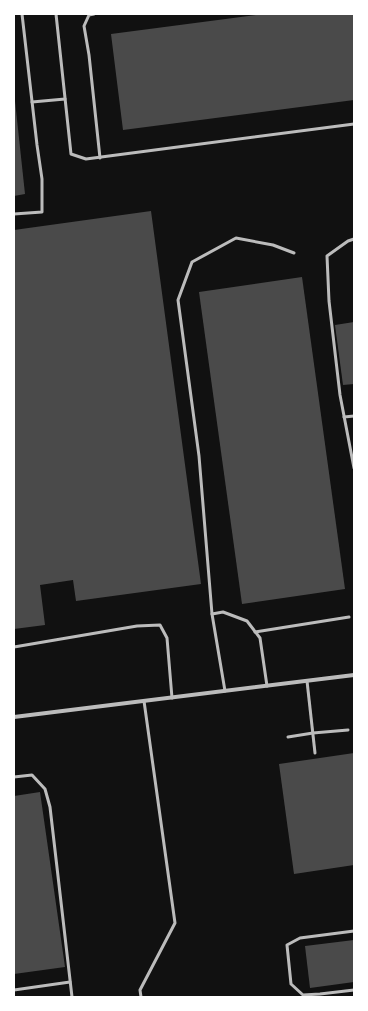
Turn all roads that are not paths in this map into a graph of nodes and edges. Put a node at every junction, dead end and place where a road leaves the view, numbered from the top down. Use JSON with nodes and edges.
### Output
{"nodes":[{"id":1,"x":22,"y":14,"type":"edge"},
{"id":2,"x":56,"y":14,"type":"edge"},
{"id":3,"x":94,"y":14,"type":"edge"},
{"id":4,"x":65,"y":99,"type":"junction"},
{"id":5,"x":32,"y":102,"type":"junction"},
{"id":6,"x":354,"y":124,"type":"edge"},
{"id":7,"x":100,"y":158,"type":"junction"},
{"id":8,"x":14,"y":214,"type":"edge"},
{"id":9,"x":354,"y":239,"type":"edge"},
{"id":10,"x":294,"y":253,"type":"dead end"},
{"id":11,"x":354,"y":416,"type":"edge"},
{"id":12,"x":344,"y":417,"type":"junction"},
{"id":13,"x":354,"y":468,"type":"edge"},
{"id":14,"x":212,"y":614,"type":"junction"},
{"id":15,"x":349,"y":617,"type":"dead end"},
{"id":16,"x":255,"y":632,"type":"junction"},
{"id":17,"x":14,"y":647,"type":"edge"},
{"id":18,"x":354,"y":675,"type":"edge"},
{"id":19,"x":307,"y":681,"type":"junction"},
{"id":20,"x":267,"y":686,"type":"junction"},
{"id":21,"x":225,"y":691,"type":"junction"},
{"id":22,"x":172,"y":698,"type":"junction"},
{"id":23,"x":144,"y":701,"type":"junction"},
{"id":24,"x":14,"y":717,"type":"edge"},
{"id":25,"x":348,"y":730,"type":"dead end"},
{"id":26,"x":313,"y":733,"type":"junction"},
{"id":27,"x":288,"y":737,"type":"dead end"},
{"id":28,"x":315,"y":753,"type":"dead end"},
{"id":29,"x":14,"y":777,"type":"edge"},
{"id":30,"x":354,"y":931,"type":"edge"},
{"id":31,"x":70,"y":982,"type":"junction"},
{"id":32,"x":14,"y":990,"type":"edge"},
{"id":33,"x":354,"y":990,"type":"edge"},
{"id":34,"x":72,"y":997,"type":"edge"},
{"id":35,"x":141,"y":997,"type":"edge"}],
"edges":[{"from":1,"to":5,"type":"lane"},
{"from":2,"to":4,"type":"lane"},
{"from":3,"to":7,"type":"lane"},
{"from":4,"to":5,"type":"lane"},
{"from":4,"to":7,"type":"lane"},
{"from":5,"to":8,"type":"lane"},
{"from":6,"to":7,"type":"lane"},
{"from":9,"to":12,"type":"lane"},
{"from":10,"to":14,"type":"lane"},
{"from":11,"to":12,"type":"lane"},
{"from":12,"to":13,"type":"lane"},
{"from":14,"to":16,"type":"lane"},
{"from":14,"to":21,"type":"lane"},
{"from":15,"to":16,"type":"lane"},
{"from":16,"to":20,"type":"lane"},
{"from":17,"to":22,"type":"lane"},
{"from":18,"to":19,"type":"street"},
{"from":19,"to":20,"type":"street"},
{"from":19,"to":26,"type":"lane"},
{"from":20,"to":21,"type":"street"},
{"from":21,"to":22,"type":"street"},
{"from":22,"to":23,"type":"street"},
{"from":23,"to":24,"type":"street"},
{"from":23,"to":35,"type":"lane"},
{"from":25,"to":26,"type":"lane"},
{"from":26,"to":27,"type":"lane"},
{"from":26,"to":28,"type":"lane"},
{"from":29,"to":31,"type":"lane"},
{"from":30,"to":33,"type":"lane"},
{"from":31,"to":32,"type":"lane"},
{"from":31,"to":34,"type":"lane"}]}
